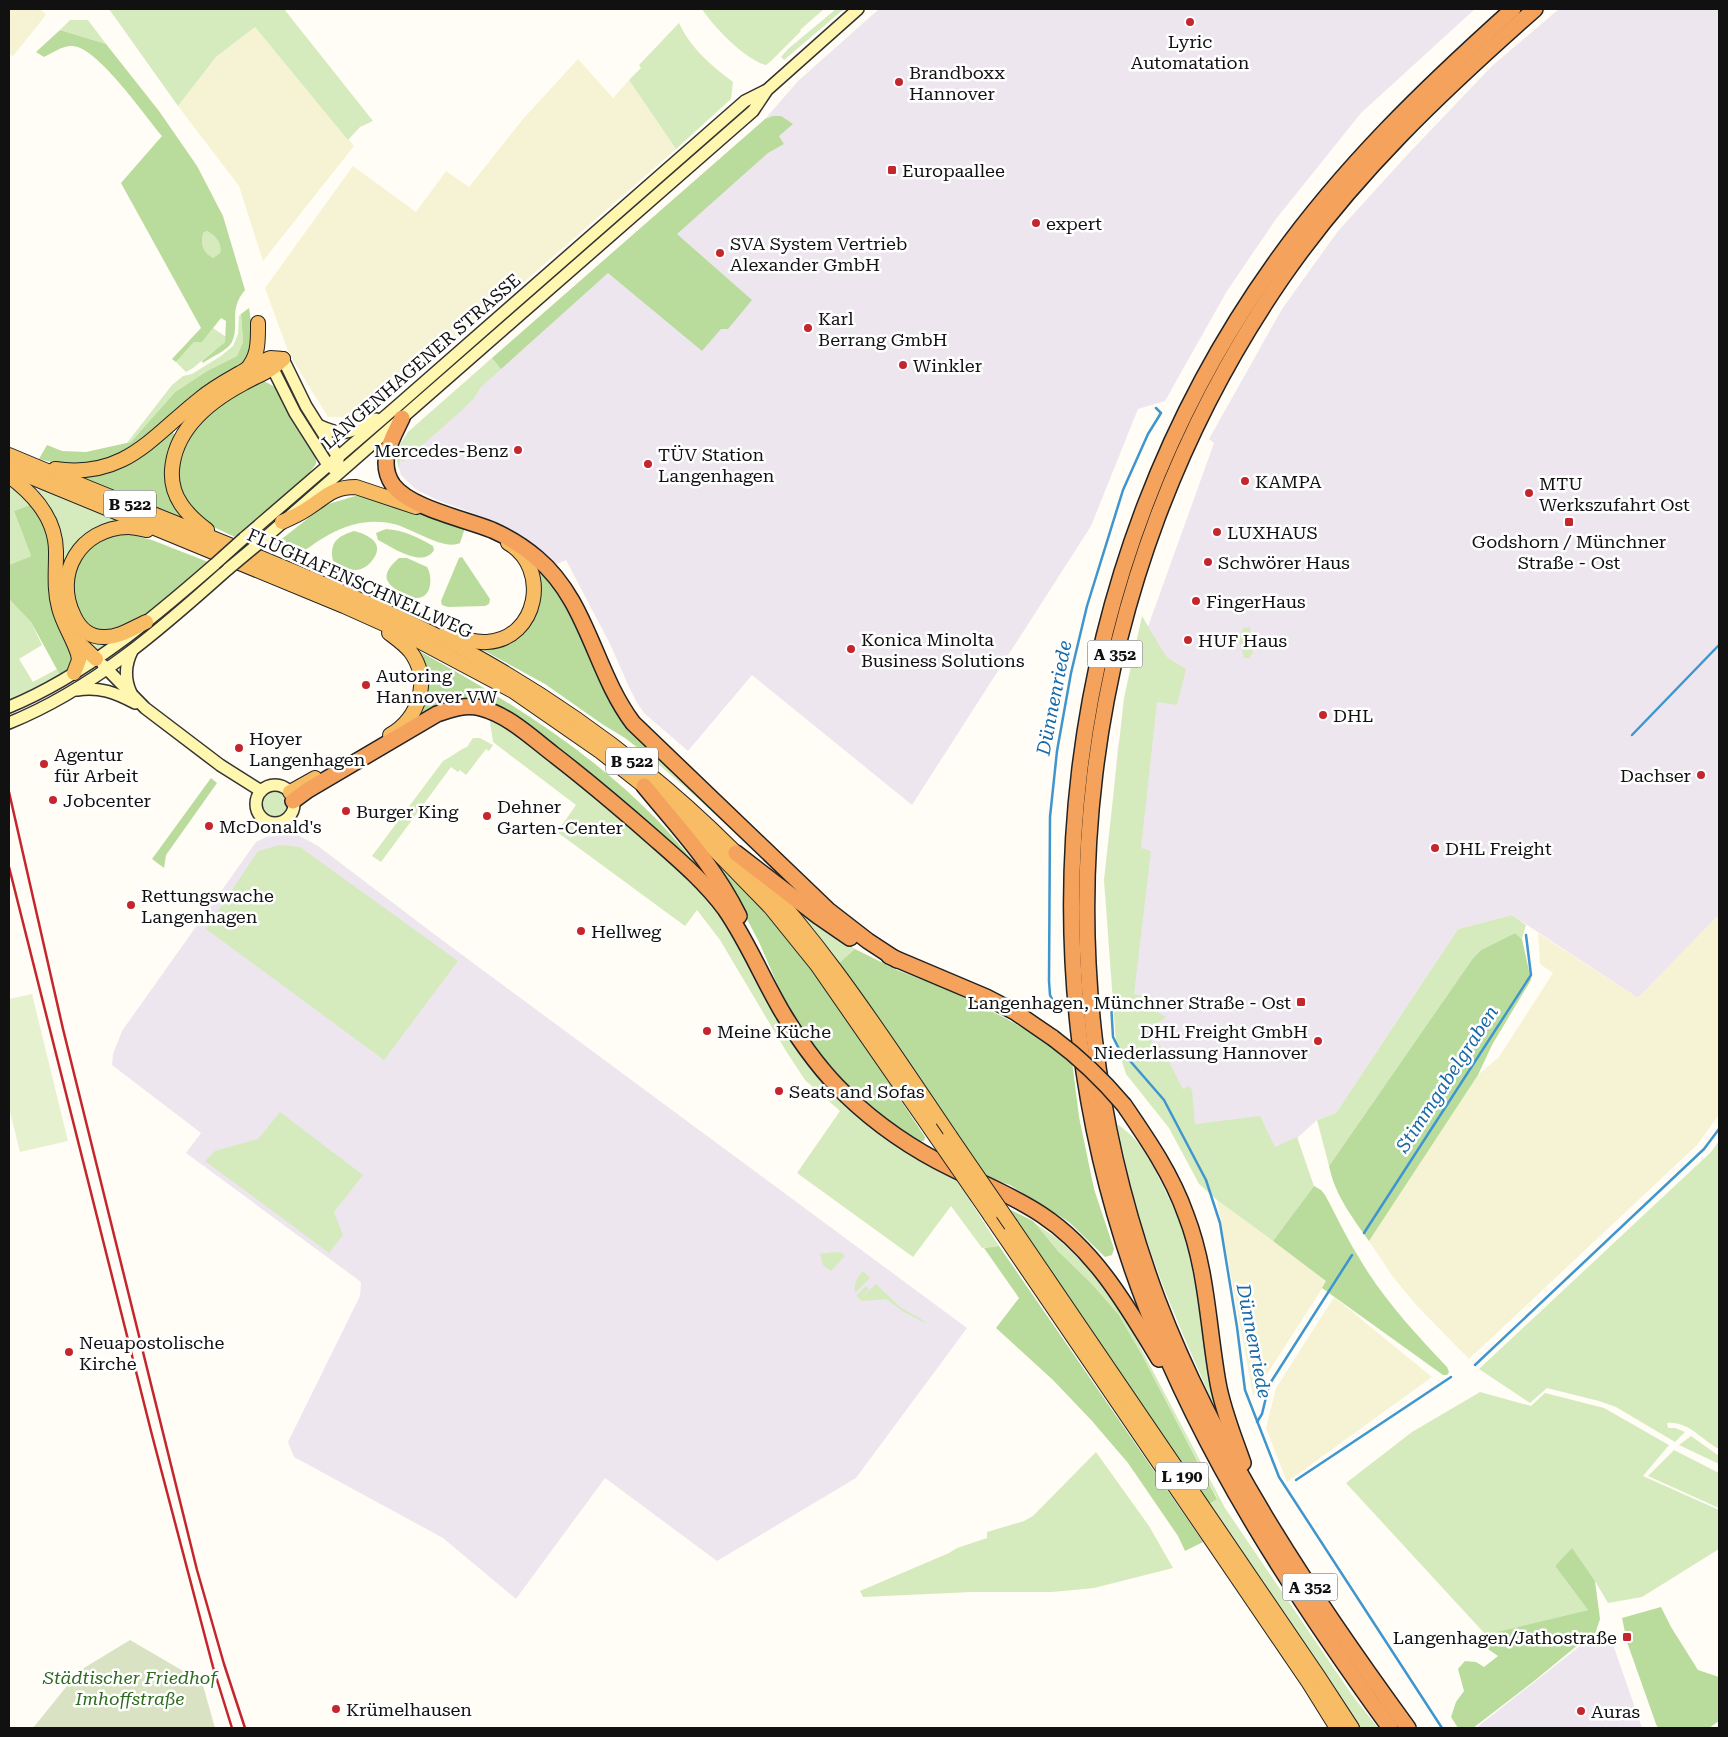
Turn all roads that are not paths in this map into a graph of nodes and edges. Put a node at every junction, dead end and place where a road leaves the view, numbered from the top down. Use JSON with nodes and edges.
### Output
{"nodes":[{"id":1,"x":858,"y":9,"type":"edge"},
{"id":2,"x":1514,"y":9,"type":"edge"},
{"id":3,"x":1535,"y":9,"type":"edge"},
{"id":4,"x":258,"y":322,"type":"dead end"},
{"id":5,"x":278,"y":364,"type":"junction"},
{"id":6,"x":246,"y":370,"type":"junction"},
{"id":7,"x":399,"y":412,"type":"junction"},
{"id":8,"x":318,"y":425,"type":"junction"},
{"id":9,"x":9,"y":455,"type":"edge"},
{"id":10,"x":338,"y":457,"type":"junction"},
{"id":11,"x":328,"y":465,"type":"junction"},
{"id":12,"x":36,"y":466,"type":"junction"},
{"id":13,"x":9,"y":468,"type":"edge"},
{"id":14,"x":340,"y":472,"type":"junction"},
{"id":15,"x":9,"y":476,"type":"edge"},
{"id":16,"x":282,"y":522,"type":"junction"},
{"id":17,"x":171,"y":534,"type":"junction"},
{"id":18,"x":224,"y":542,"type":"junction"},
{"id":19,"x":344,"y":606,"type":"junction"},
{"id":20,"x":407,"y":621,"type":"junction"},
{"id":21,"x":146,"y":622,"type":"junction"},
{"id":22,"x":71,"y":634,"type":"junction"},
{"id":23,"x":132,"y":651,"type":"junction"},
{"id":24,"x":96,"y":659,"type":"junction"},
{"id":25,"x":104,"y":671,"type":"junction"},
{"id":26,"x":74,"y":673,"type":"junction"},
{"id":27,"x":72,"y":691,"type":"junction"},
{"id":28,"x":126,"y":695,"type":"junction"},
{"id":29,"x":9,"y":707,"type":"edge"},
{"id":30,"x":9,"y":723,"type":"edge"},
{"id":31,"x":644,"y":786,"type":"junction"},
{"id":32,"x":259,"y":794,"type":"junction"},
{"id":33,"x":292,"y":797,"type":"junction"},
{"id":34,"x":736,"y":853,"type":"junction"},
{"id":35,"x":898,"y":960,"type":"junction"},
{"id":36,"x":768,"y":984,"type":"junction"},
{"id":37,"x":851,"y":1002,"type":"junction"},
{"id":38,"x":1198,"y":1424,"type":"junction"},
{"id":39,"x":1256,"y":1500,"type":"junction"},
{"id":40,"x":1337,"y":1728,"type":"edge"},
{"id":41,"x":1352,"y":1728,"type":"edge"},
{"id":42,"x":1390,"y":1728,"type":"edge"},
{"id":43,"x":1408,"y":1728,"type":"edge"}],
"edges":[{"from":1,"to":7,"type":"main road","name":"LANGENHAGENER STRASSE"},
{"from":2,"to":38,"type":"highway","number":"A 352"},
{"from":3,"to":39,"type":"highway","number":"A 352"},
{"from":4,"to":6,"type":"highway"},
{"from":5,"to":6,"type":"highway"},
{"from":5,"to":8,"type":"main road"},
{"from":5,"to":11,"type":"main road"},
{"from":5,"to":18,"type":"highway"},
{"from":6,"to":12,"type":"highway"},
{"from":7,"to":8,"type":"main road"},
{"from":7,"to":10,"type":"main road","name":"LANGENHAGENER STRASSE"},
{"from":7,"to":14,"type":"main road","name":"LANGENHAGENER STRASSE"},
{"from":7,"to":35,"type":"highway"},
{"from":8,"to":10,"type":"main road"},
{"from":9,"to":12,"type":"highway","name":"FLUGHAFENSCHNELLWEG","number":"B 522"},
{"from":10,"to":11,"type":"main road","name":"LANGENHAGENER STRASSE"},
{"from":10,"to":14,"type":"main road"},
{"from":11,"to":14,"type":"main road"},
{"from":11,"to":21,"type":"main road","name":"LANGENHAGENER STRASSE","bridge":true},
{"from":12,"to":18,"type":"highway","name":"FLUGHAFENSCHNELLWEG","number":"B 522"},
{"from":13,"to":17,"type":"highway","name":"FLUGHAFENSCHNELLWEG","number":"B 522"},
{"from":14,"to":16,"type":"main road","name":"LANGENHAGENER STRASSE"},
{"from":15,"to":22,"type":"highway"},
{"from":16,"to":20,"type":"highway"},
{"from":16,"to":23,"type":"main road","name":"LANGENHAGENER STRASSE","bridge":true},
{"from":17,"to":19,"type":"highway","name":"FLUGHAFENSCHNELLWEG","number":"B 522"},
{"from":17,"to":21,"type":"highway"},
{"from":18,"to":20,"type":"highway","name":"FLUGHAFENSCHNELLWEG","number":"B 522"},
{"from":19,"to":31,"type":"highway","name":"FLUGHAFENSCHNELLWEG","number":"B 522"},
{"from":19,"to":33,"type":"highway"},
{"from":20,"to":34,"type":"highway","name":"FLUGHAFENSCHNELLWEG","number":"B 522"},
{"from":21,"to":24,"type":"main road","name":"LANGENHAGENER STRASSE"},
{"from":22,"to":24,"type":"highway"},
{"from":22,"to":26,"type":"highway"},
{"from":23,"to":25,"type":"main road","name":"LANGENHAGENER STRASSE"},
{"from":23,"to":28,"type":"main road"},
{"from":24,"to":25,"type":"main road"},
{"from":24,"to":26,"type":"main road","name":"LANGENHAGENER STRASSE"},
{"from":25,"to":27,"type":"main road","name":"LANGENHAGENER STRASSE"},
{"from":25,"to":28,"type":"main road"},
{"from":26,"to":29,"type":"main road","name":"LANGENHAGENER STRASSE"},
{"from":27,"to":28,"type":"main road"},
{"from":27,"to":30,"type":"main road","name":"LANGENHAGENER STRASSE"},
{"from":28,"to":32,"type":"main road"},
{"from":31,"to":36,"type":"highway"},
{"from":31,"to":37,"type":"highway","number":"B 522"},
{"from":32,"to":33,"type":"main road"},
{"from":32,"to":33,"type":"main road"},
{"from":33,"to":36,"type":"highway"},
{"from":34,"to":35,"type":"highway"},
{"from":34,"to":37,"type":"highway","number":"B 522"},
{"from":35,"to":39,"type":"highway","bridge":true},
{"from":36,"to":38,"type":"highway"},
{"from":37,"to":40,"type":"highway","number":"L 190","bridge":true},
{"from":37,"to":41,"type":"highway","number":"L 190","bridge":true},
{"from":38,"to":42,"type":"highway","number":"A 352"},
{"from":39,"to":43,"type":"highway","number":"A 352"}]}
